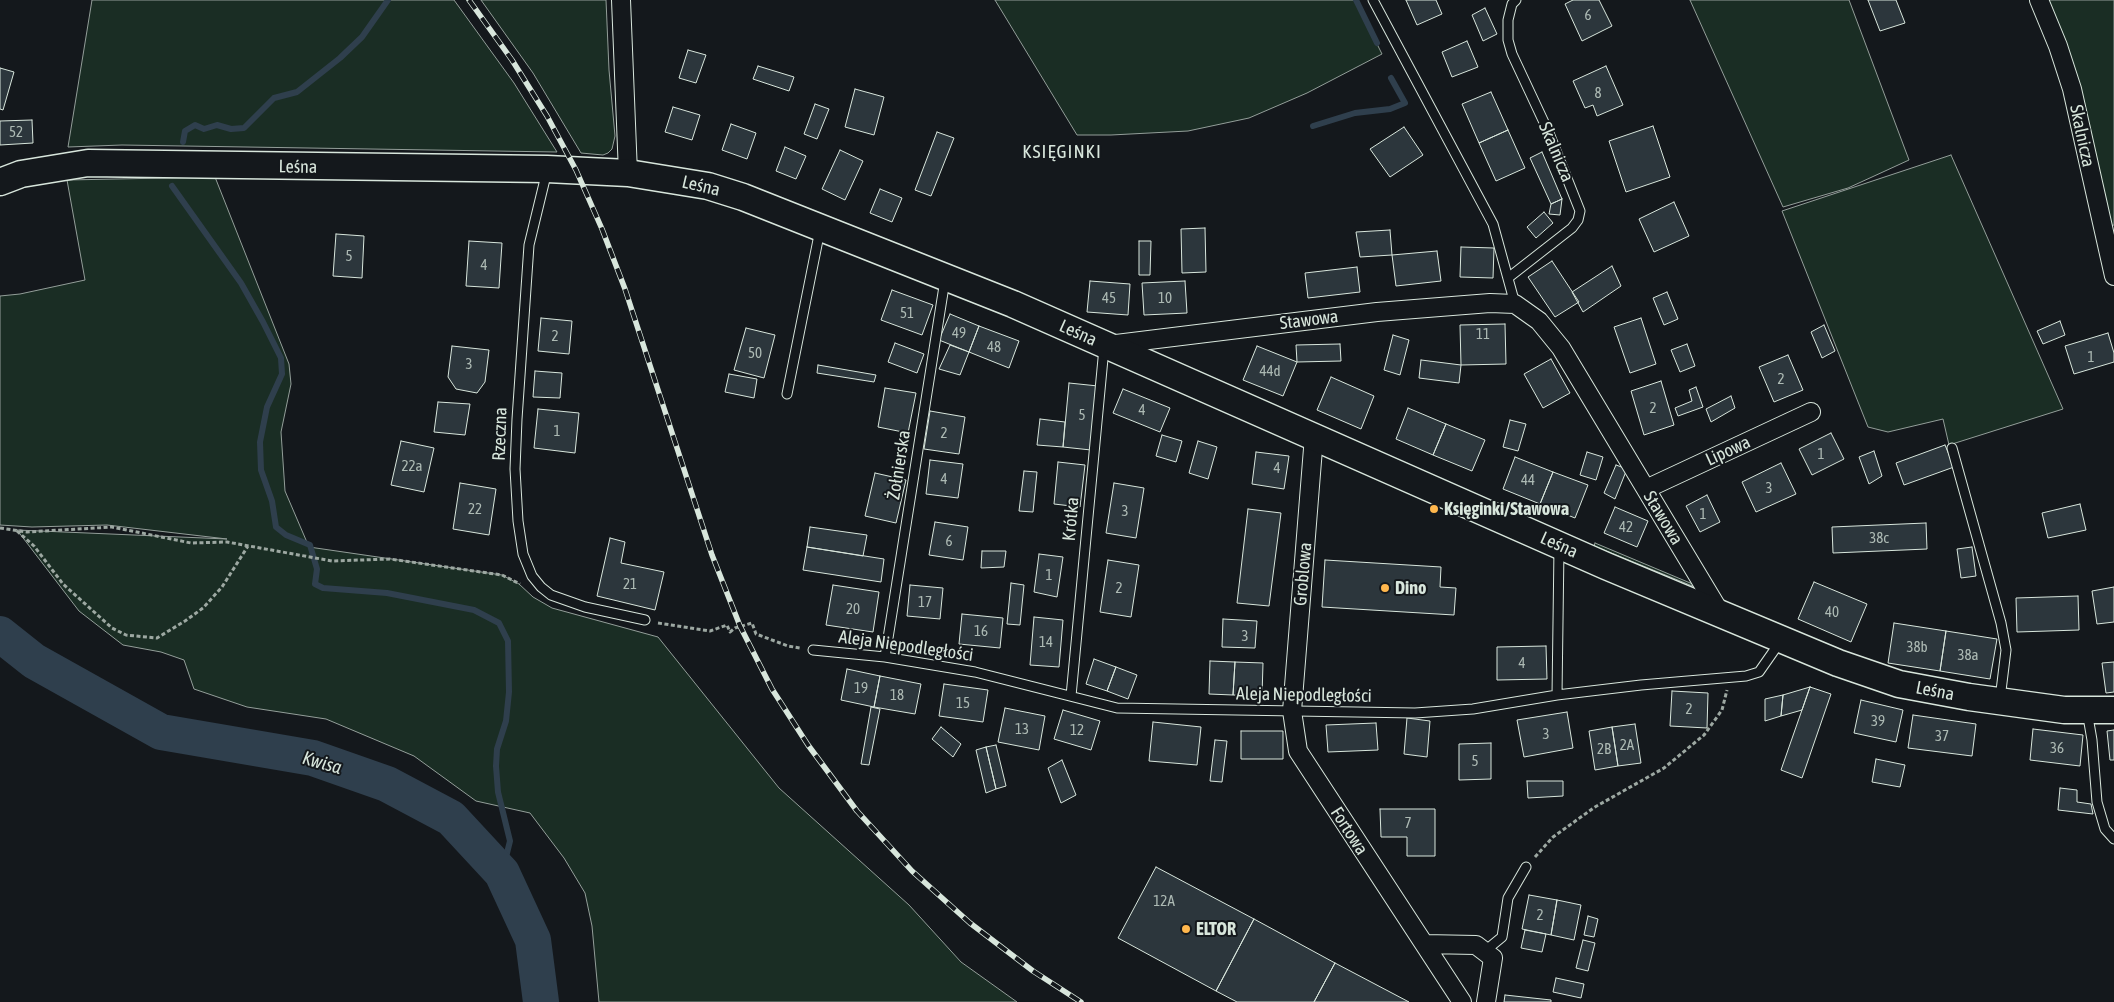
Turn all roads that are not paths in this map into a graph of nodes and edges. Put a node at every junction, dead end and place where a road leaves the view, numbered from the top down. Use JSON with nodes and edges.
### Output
{"nodes":[{"id":1,"x":621,"y":0,"type":"edge"},
{"id":2,"x":1373,"y":0,"type":"edge"},
{"id":3,"x":1516,"y":0,"type":"edge"},
{"id":4,"x":2039,"y":0,"type":"edge"},
{"id":5,"x":547,"y":169,"type":"junction"},
{"id":6,"x":628,"y":173,"type":"junction"},
{"id":7,"x":0,"y":182,"type":"edge"},
{"id":8,"x":820,"y":228,"type":"junction"},
{"id":9,"x":2114,"y":276,"type":"edge"},
{"id":10,"x":946,"y":278,"type":"junction"},
{"id":11,"x":1508,"y":278,"type":"junction"},
{"id":12,"x":1514,"y":304,"type":"junction"},
{"id":13,"x":1104,"y":345,"type":"junction"},
{"id":14,"x":787,"y":394,"type":"dead end"},
{"id":15,"x":1811,"y":412,"type":"dead end"},
{"id":16,"x":1314,"y":436,"type":"junction"},
{"id":17,"x":1952,"y":448,"type":"dead end"},
{"id":18,"x":1646,"y":489,"type":"junction"},
{"id":19,"x":1559,"y":545,"type":"junction"},
{"id":20,"x":1721,"y":614,"type":"junction"},
{"id":21,"x":645,"y":620,"type":"road end"},
{"id":22,"x":1782,"y":640,"type":"junction"},
{"id":23,"x":813,"y":650,"type":"road end"},
{"id":24,"x":885,"y":657,"type":"junction"},
{"id":25,"x":1557,"y":695,"type":"junction"},
{"id":26,"x":1071,"y":696,"type":"junction"},
{"id":27,"x":2000,"y":702,"type":"junction"},
{"id":28,"x":2114,"y":710,"type":"edge"},
{"id":29,"x":1292,"y":711,"type":"junction"},
{"id":30,"x":2087,"y":711,"type":"junction"},
{"id":31,"x":2114,"y":839,"type":"edge"},
{"id":32,"x":1526,"y":867,"type":"road end"},
{"id":33,"x":1424,"y":944,"type":"junction"},
{"id":34,"x":1485,"y":951,"type":"junction"},
{"id":35,"x":1462,"y":1002,"type":"edge"},
{"id":36,"x":1486,"y":1002,"type":"edge"}],
"edges":[{"from":1,"to":6,"type":"street"},
{"from":2,"to":11,"type":"lane"},
{"from":3,"to":11,"type":"lane","name":"Skalnicza"},
{"from":4,"to":9,"type":"street","name":"Skalnicza"},
{"from":5,"to":6,"type":"main road","name":"Leśna"},
{"from":5,"to":7,"type":"main road","name":"Leśna"},
{"from":5,"to":21,"type":"lane","name":"Rzeczna"},
{"from":6,"to":8,"type":"main road","name":"Leśna"},
{"from":8,"to":10,"type":"main road","name":"Leśna"},
{"from":8,"to":14,"type":"lane"},
{"from":10,"to":13,"type":"main road","name":"Leśna"},
{"from":10,"to":24,"type":"lane","name":"Żołnierska"},
{"from":11,"to":12,"type":"lane"},
{"from":12,"to":13,"type":"street","name":"Stawowa"},
{"from":12,"to":18,"type":"street","name":"Stawowa"},
{"from":13,"to":16,"type":"main road","name":"Leśna"},
{"from":13,"to":26,"type":"lane","name":"Krótka"},
{"from":15,"to":18,"type":"street","name":"Lipowa"},
{"from":16,"to":19,"type":"main road","name":"Leśna"},
{"from":16,"to":29,"type":"street","name":"Groblowa"},
{"from":17,"to":27,"type":"lane"},
{"from":18,"to":20,"type":"street","name":"Stawowa"},
{"from":19,"to":20,"type":"main road","name":"Leśna"},
{"from":19,"to":25,"type":"lane"},
{"from":20,"to":22,"type":"main road","name":"Leśna"},
{"from":22,"to":25,"type":"lane","name":"Aleja Niepodległości"},
{"from":22,"to":27,"type":"main road","name":"Leśna"},
{"from":23,"to":24,"type":"lane","name":"Aleja Niepodległości"},
{"from":24,"to":26,"type":"lane","name":"Aleja Niepodległości"},
{"from":25,"to":29,"type":"lane","name":"Aleja Niepodległości"},
{"from":26,"to":29,"type":"lane","name":"Aleja Niepodległości"},
{"from":27,"to":30,"type":"main road","name":"Leśna"},
{"from":28,"to":30,"type":"main road","name":"Leśna"},
{"from":29,"to":33,"type":"street","name":"Fortowa"},
{"from":30,"to":31,"type":"lane"},
{"from":32,"to":34,"type":"lane"},
{"from":33,"to":34,"type":"street"},
{"from":33,"to":35,"type":"street","name":"Fortowa"},
{"from":34,"to":36,"type":"street"}]}
